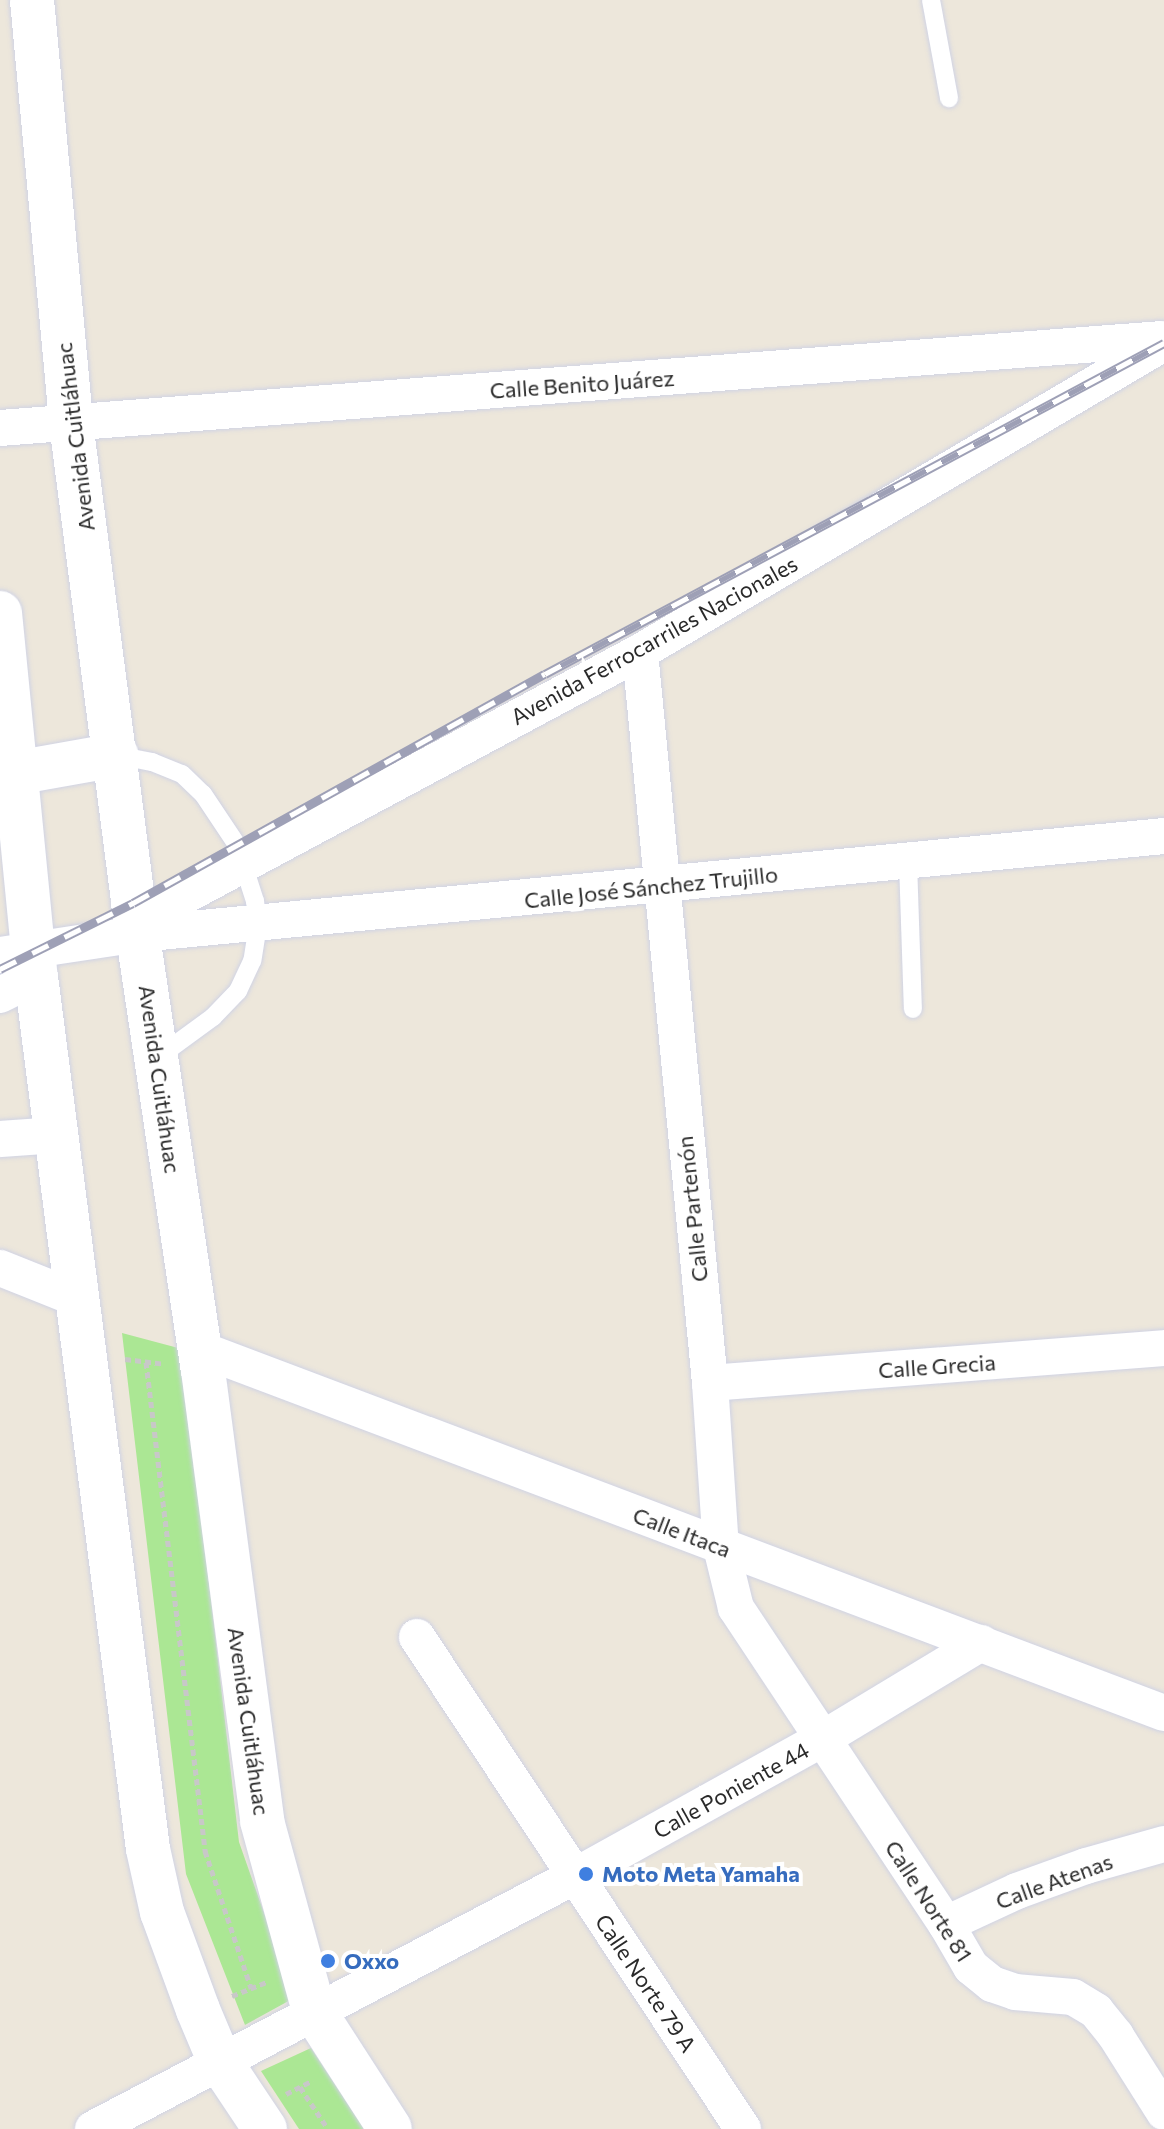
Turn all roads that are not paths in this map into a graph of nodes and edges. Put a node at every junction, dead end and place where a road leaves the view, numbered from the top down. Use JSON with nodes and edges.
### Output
{"nodes":[{"id":1,"x":32,"y":0,"type":"edge"},
{"id":2,"x":931,"y":0,"type":"edge"},
{"id":3,"x":949,"y":98,"type":"dead end"},
{"id":4,"x":1164,"y":341,"type":"edge"},
{"id":5,"x":71,"y":423,"type":"junction"},
{"id":6,"x":0,"y":428,"type":"edge"},
{"id":7,"x":0,"y":613,"type":"edge"},
{"id":8,"x":640,"y":652,"type":"junction"},
{"id":9,"x":116,"y":755,"type":"junction"},
{"id":10,"x":15,"y":773,"type":"junction"},
{"id":11,"x":1164,"y":836,"type":"edge"},
{"id":12,"x":908,"y":862,"type":"junction"},
{"id":13,"x":244,"y":865,"type":"junction"},
{"id":14,"x":660,"y":886,"type":"junction"},
{"id":15,"x":258,"y":925,"type":"junction"},
{"id":16,"x":138,"y":928,"type":"junction"},
{"id":17,"x":17,"y":970,"type":"edge"},
{"id":18,"x":913,"y":1009,"type":"dead end"},
{"id":19,"x":157,"y":1058,"type":"junction"},
{"id":20,"x":57,"y":1135,"type":"junction"},
{"id":21,"x":0,"y":1139,"type":"edge"},
{"id":22,"x":0,"y":1268,"type":"edge"},
{"id":23,"x":78,"y":1299,"type":"junction"},
{"id":24,"x":1164,"y":1348,"type":"edge"},
{"id":25,"x":202,"y":1360,"type":"junction"},
{"id":26,"x":710,"y":1383,"type":"junction"},
{"id":27,"x":721,"y":1547,"type":"junction"},
{"id":28,"x":417,"y":1637,"type":"dead end"},
{"id":29,"x":981,"y":1643,"type":"junction"},
{"id":30,"x":1164,"y":1713,"type":"edge"},
{"id":31,"x":822,"y":1739,"type":"junction"},
{"id":32,"x":1164,"y":1844,"type":"edge"},
{"id":33,"x":575,"y":1876,"type":"junction"},
{"id":34,"x":946,"y":1924,"type":"junction"},
{"id":35,"x":314,"y":2011,"type":"junction"},
{"id":36,"x":219,"y":2060,"type":"junction"},
{"id":37,"x":1164,"y":2112,"type":"edge"},
{"id":38,"x":259,"y":2120,"type":"edge"},
{"id":39,"x":93,"y":2129,"type":"edge"},
{"id":40,"x":390,"y":2129,"type":"edge"},
{"id":41,"x":743,"y":2129,"type":"edge"}],
"edges":[{"from":1,"to":5,"type":"main road","name":"Avenida Cuitláhuac"},
{"from":2,"to":3,"type":"lane"},
{"from":4,"to":5,"type":"street","name":"Calle Benito Juárez"},
{"from":4,"to":8,"type":"street","name":"Avenida Ferrocarriles Nacionales"},
{"from":5,"to":6,"type":"street","name":"Calle Benito Juárez"},
{"from":5,"to":9,"type":"main road","name":"Avenida Cuitláhuac"},
{"from":7,"to":10,"type":"main road"},
{"from":8,"to":13,"type":"street","name":"Avenida Ferrocarriles Nacionales"},
{"from":8,"to":14,"type":"street","name":"Calle Partenón"},
{"from":9,"to":10,"type":"main road"},
{"from":9,"to":13,"type":"lane"},
{"from":9,"to":16,"type":"main road","name":"Avenida Cuitláhuac"},
{"from":10,"to":17,"type":"main road"},
{"from":11,"to":12,"type":"street","name":"Calle José Sánchez Trujillo"},
{"from":12,"to":14,"type":"street","name":"Calle José Sánchez Trujillo"},
{"from":12,"to":18,"type":"lane"},
{"from":13,"to":15,"type":"lane"},
{"from":13,"to":16,"type":"street","name":"Avenida Ferrocarriles Nacionales"},
{"from":14,"to":15,"type":"street","name":"Calle José Sánchez Trujillo"},
{"from":14,"to":26,"type":"street","name":"Calle Partenón"},
{"from":15,"to":16,"type":"street","name":"Calle José Sánchez Trujillo"},
{"from":15,"to":19,"type":"lane"},
{"from":16,"to":17,"type":"street"},
{"from":16,"to":19,"type":"main road","name":"Avenida Cuitláhuac"},
{"from":17,"to":20,"type":"main road"},
{"from":19,"to":25,"type":"main road","name":"Avenida Cuitláhuac"},
{"from":20,"to":21,"type":"street"},
{"from":20,"to":23,"type":"main road"},
{"from":22,"to":23,"type":"street"},
{"from":23,"to":36,"type":"main road"},
{"from":24,"to":26,"type":"street","name":"Calle Grecia"},
{"from":25,"to":27,"type":"street","name":"Calle Itaca"},
{"from":25,"to":35,"type":"main road","name":"Avenida Cuitláhuac"},
{"from":26,"to":27,"type":"street","name":"Calle Partenón"},
{"from":27,"to":29,"type":"street","name":"Calle Itaca"},
{"from":27,"to":31,"type":"street","name":"Calle Partenón"},
{"from":28,"to":33,"type":"street","name":"Calle Norte 79 A"},
{"from":29,"to":30,"type":"street","name":"Calle Itaca"},
{"from":29,"to":31,"type":"street","name":"Calle Poniente 44"},
{"from":31,"to":33,"type":"street","name":"Calle Poniente 44"},
{"from":31,"to":34,"type":"street","name":"Calle Norte 81"},
{"from":32,"to":34,"type":"street","name":"Calle Atenas"},
{"from":33,"to":35,"type":"street","name":"Calle Poniente 44"},
{"from":33,"to":41,"type":"street","name":"Calle Norte 79 A"},
{"from":34,"to":37,"type":"street","name":"Calle Norte 81"},
{"from":35,"to":36,"type":"street","name":"Calle Poniente 44"},
{"from":35,"to":40,"type":"main road","name":"Avenida Cuitláhuac"},
{"from":36,"to":38,"type":"main road"},
{"from":36,"to":39,"type":"street","name":"Calle Poniente 44"}]}
